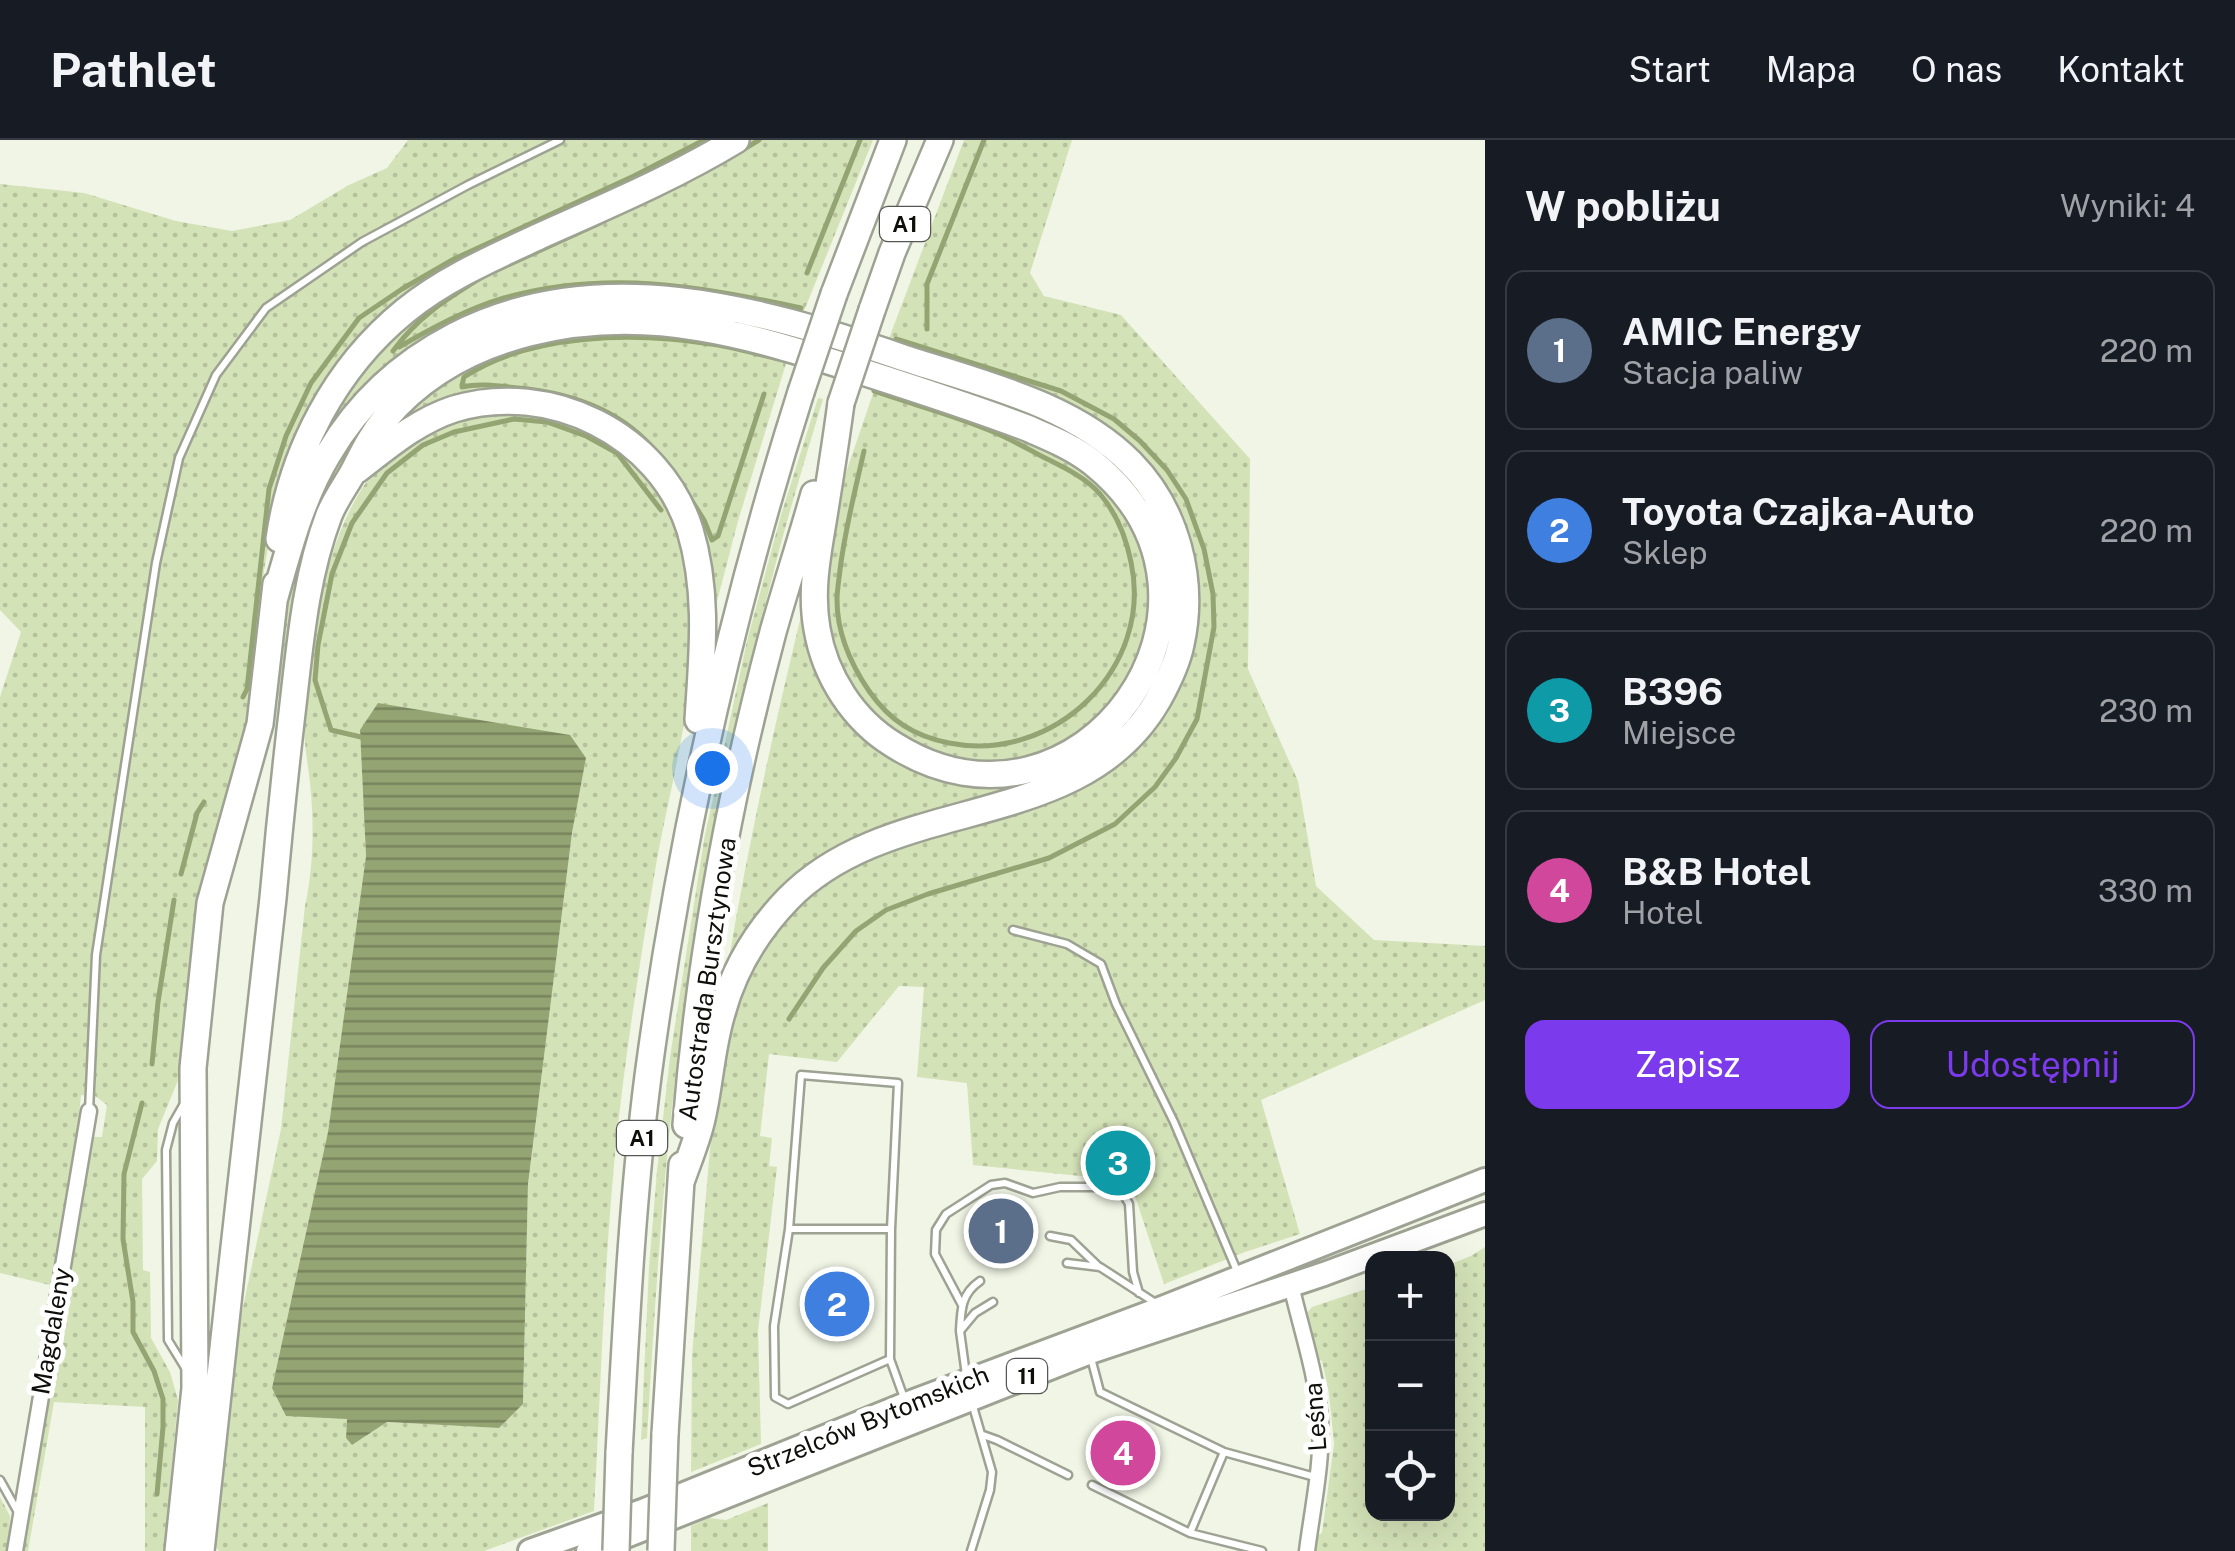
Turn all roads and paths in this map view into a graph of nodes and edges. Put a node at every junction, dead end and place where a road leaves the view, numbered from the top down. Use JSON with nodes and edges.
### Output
{"nodes":[{"id":1,"x":560,"y":140,"type":"edge"},
{"id":2,"x":736,"y":140,"type":"edge"},
{"id":3,"x":893,"y":140,"type":"edge"},
{"id":4,"x":940,"y":140,"type":"edge"},
{"id":5,"x":842,"y":403,"type":"junction"},
{"id":6,"x":352,"y":474,"type":"junction"},
{"id":7,"x":276,"y":597,"type":"junction"},
{"id":8,"x":689,"y":825,"type":"junction"},
{"id":9,"x":1014,"y":930,"type":"dead end"},
{"id":10,"x":89,"y":1111,"type":"joint"},
{"id":11,"x":1485,"y":1180,"type":"edge"},
{"id":12,"x":681,"y":1182,"type":"junction"},
{"id":13,"x":1485,"y":1214,"type":"edge"},
{"id":14,"x":788,"y":1229,"type":"junction"},
{"id":15,"x":890,"y":1229,"type":"junction"},
{"id":16,"x":1050,"y":1236,"type":"dead end"},
{"id":17,"x":1066,"y":1263,"type":"dead end"},
{"id":18,"x":1100,"y":1268,"type":"junction"},
{"id":19,"x":1239,"y":1276,"type":"junction"},
{"id":20,"x":980,"y":1281,"type":"dead end"},
{"id":21,"x":1292,"y":1285,"type":"junction"},
{"id":22,"x":1139,"y":1292,"type":"junction"},
{"id":23,"x":993,"y":1302,"type":"dead end"},
{"id":24,"x":962,"y":1305,"type":"junction"},
{"id":25,"x":1162,"y":1308,"type":"junction"},
{"id":26,"x":960,"y":1332,"type":"junction"},
{"id":27,"x":1090,"y":1352,"type":"junction"},
{"id":28,"x":890,"y":1359,"type":"junction"},
{"id":29,"x":968,"y":1389,"type":"junction"},
{"id":30,"x":906,"y":1404,"type":"junction"},
{"id":31,"x":983,"y":1435,"type":"junction"},
{"id":32,"x":1224,"y":1452,"type":"junction"},
{"id":33,"x":1068,"y":1475,"type":"dead end"},
{"id":34,"x":1316,"y":1477,"type":"junction"},
{"id":35,"x":0,"y":1480,"type":"edge"},
{"id":36,"x":1092,"y":1486,"type":"dead end"},
{"id":37,"x":19,"y":1516,"type":"junction"},
{"id":38,"x":1190,"y":1533,"type":"junction"},
{"id":39,"x":205,"y":1545,"type":"edge"},
{"id":40,"x":15,"y":1551,"type":"edge"},
{"id":41,"x":178,"y":1551,"type":"edge"},
{"id":42,"x":530,"y":1551,"type":"edge"},
{"id":43,"x":588,"y":1551,"type":"edge"},
{"id":44,"x":616,"y":1551,"type":"edge"},
{"id":45,"x":661,"y":1551,"type":"edge"},
{"id":46,"x":971,"y":1551,"type":"edge"},
{"id":47,"x":1262,"y":1551,"type":"edge"},
{"id":48,"x":1307,"y":1551,"type":"edge"}],
"edges":[{"from":1,"to":10,"type":"lane"},
{"from":2,"to":7,"type":"highway"},
{"from":3,"to":8,"type":"highway","name":"Autostrada Bursztynowa","number":"A1","bridge":true},
{"from":4,"to":5,"type":"highway","name":"Autostrada Bursztynowa","number":"A1","bridge":true},
{"from":5,"to":6,"type":"highway"},
{"from":5,"to":12,"type":"highway","name":"Autostrada Bursztynowa","number":"A1"},
{"from":6,"to":8,"type":"highway"},
{"from":6,"to":39,"type":"highway"},
{"from":7,"to":12,"type":"highway"},
{"from":7,"to":41,"type":"highway"},
{"from":8,"to":44,"type":"highway","name":"Autostrada Bursztynowa","number":"A1","bridge":true},
{"from":9,"to":19,"type":"lane"},
{"from":10,"to":37,"type":"street","name":"Magdaleny"},
{"from":11,"to":19,"type":"main road","name":"Strzelców Bytomskich","number":"11"},
{"from":12,"to":45,"type":"highway","name":"Autostrada Bursztynowa","number":"A1","bridge":true},
{"from":13,"to":21,"type":"main road","name":"Strzelców Bytomskich","number":"11"},
{"from":14,"to":15,"type":"lane"},
{"from":14,"to":15,"type":"lane"},
{"from":14,"to":28,"type":"lane"},
{"from":15,"to":28,"type":"lane"},
{"from":16,"to":18,"type":"lane"},
{"from":17,"to":18,"type":"lane"},
{"from":18,"to":22,"type":"lane"},
{"from":19,"to":25,"type":"main road","name":"Strzelców Bytomskich","number":"11"},
{"from":20,"to":24,"type":"lane"},
{"from":21,"to":27,"type":"main road","name":"Strzelców Bytomskich","number":"11"},
{"from":21,"to":34,"type":"street","name":"Leśna"},
{"from":22,"to":24,"type":"lane"},
{"from":22,"to":25,"type":"lane"},
{"from":23,"to":26,"type":"lane"},
{"from":24,"to":26,"type":"lane"},
{"from":25,"to":29,"type":"main road","name":"Strzelców Bytomskich","number":"11"},
{"from":26,"to":29,"type":"lane"},
{"from":27,"to":29,"type":"main road","name":"Strzelców Bytomskich","number":"11"},
{"from":27,"to":32,"type":"lane"},
{"from":28,"to":30,"type":"lane"},
{"from":29,"to":30,"type":"main road","name":"Strzelców Bytomskich","number":"11"},
{"from":29,"to":31,"type":"lane"},
{"from":29,"to":43,"type":"main road","name":"Strzelców Bytomskich","number":"11"},
{"from":30,"to":42,"type":"main road","name":"Strzelców Bytomskich","number":"11"},
{"from":31,"to":33,"type":"lane"},
{"from":31,"to":46,"type":"lane"},
{"from":32,"to":34,"type":"lane"},
{"from":32,"to":38,"type":"lane"},
{"from":34,"to":48,"type":"street","name":"Leśna"},
{"from":35,"to":37,"type":"lane"},
{"from":36,"to":38,"type":"lane"},
{"from":37,"to":40,"type":"street","name":"Magdaleny"},
{"from":38,"to":47,"type":"lane"}]}
